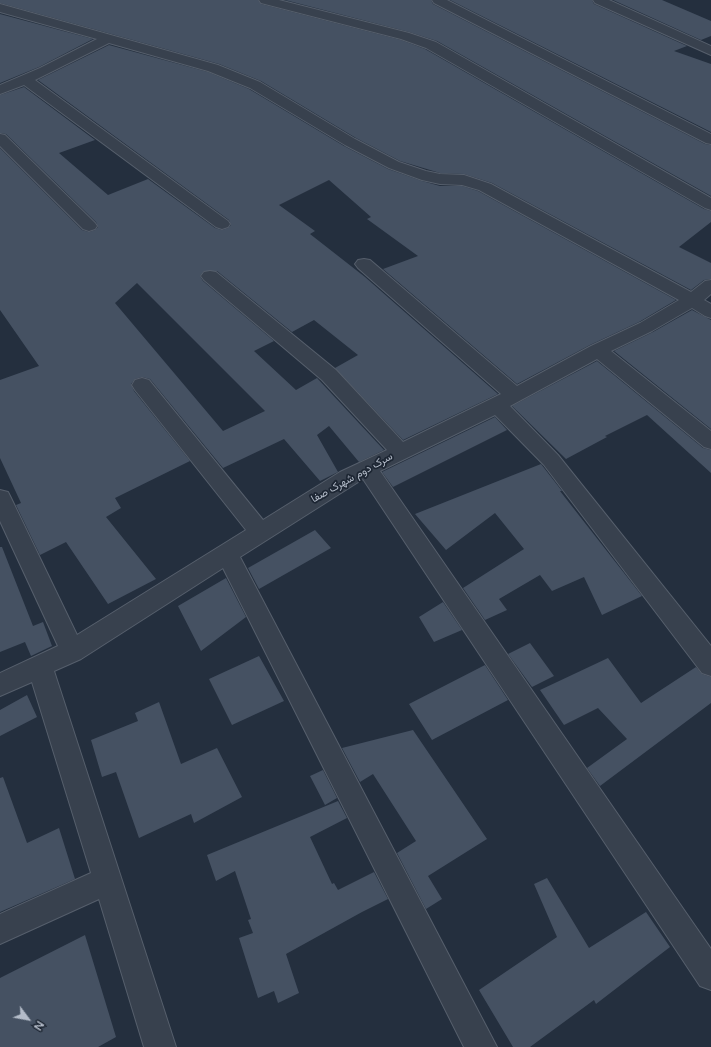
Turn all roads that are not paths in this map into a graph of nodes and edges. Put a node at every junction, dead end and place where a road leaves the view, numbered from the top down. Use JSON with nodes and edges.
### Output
{"nodes":[{"id":1,"x":265,"y":0,"type":"edge"},
{"id":2,"x":438,"y":0,"type":"edge"},
{"id":3,"x":599,"y":0,"type":"edge"},
{"id":4,"x":0,"y":8,"type":"edge"},
{"id":5,"x":109,"y":38,"type":"junction"},
{"id":6,"x":711,"y":51,"type":"edge"},
{"id":7,"x":25,"y":79,"type":"junction"},
{"id":8,"x":0,"y":90,"type":"edge"},
{"id":9,"x":0,"y":138,"type":"edge"},
{"id":10,"x":711,"y":140,"type":"edge"},
{"id":11,"x":711,"y":205,"type":"edge"},
{"id":12,"x":222,"y":224,"type":"dead end"},
{"id":13,"x":89,"y":226,"type":"dead end"},
{"id":14,"x":364,"y":264,"type":"dead end"},
{"id":15,"x":210,"y":276,"type":"dead end"},
{"id":16,"x":711,"y":285,"type":"edge"},
{"id":17,"x":692,"y":300,"type":"junction"},
{"id":18,"x":711,"y":312,"type":"edge"},
{"id":19,"x":598,"y":350,"type":"junction"},
{"id":20,"x":142,"y":385,"type":"dead end"},
{"id":21,"x":506,"y":400,"type":"junction"},
{"id":22,"x":711,"y":442,"type":"edge"},
{"id":23,"x":400,"y":451,"type":"junction"},
{"id":24,"x":367,"y":468,"type":"junction"},
{"id":25,"x":0,"y":498,"type":"edge"},
{"id":26,"x":260,"y":532,"type":"junction"},
{"id":27,"x":227,"y":554,"type":"junction"},
{"id":28,"x":72,"y":651,"type":"junction"},
{"id":29,"x":711,"y":665,"type":"edge"},
{"id":30,"x":40,"y":667,"type":"junction"},
{"id":31,"x":0,"y":684,"type":"edge"},
{"id":32,"x":107,"y":880,"type":"junction"},
{"id":33,"x":0,"y":929,"type":"edge"},
{"id":34,"x":711,"y":975,"type":"edge"},
{"id":35,"x":160,"y":1047,"type":"edge"},
{"id":36,"x":481,"y":1047,"type":"edge"}],
"edges":[{"from":1,"to":11,"type":"street"},
{"from":2,"to":10,"type":"street"},
{"from":3,"to":6,"type":"street"},
{"from":4,"to":5,"type":"street"},
{"from":5,"to":7,"type":"street"},
{"from":5,"to":17,"type":"street"},
{"from":7,"to":8,"type":"street"},
{"from":7,"to":12,"type":"street"},
{"from":9,"to":13,"type":"street"},
{"from":14,"to":21,"type":"street"},
{"from":15,"to":23,"type":"street"},
{"from":16,"to":17,"type":"street","name":"سرک دوم شهرک صفا"},
{"from":17,"to":18,"type":"street"},
{"from":17,"to":19,"type":"street","name":"سرک دوم شهرک صفا"},
{"from":19,"to":21,"type":"street","name":"سرک دوم شهرک صفا"},
{"from":19,"to":22,"type":"street"},
{"from":20,"to":26,"type":"street"},
{"from":21,"to":23,"type":"street","name":"سرک دوم شهرک صفا"},
{"from":21,"to":29,"type":"street"},
{"from":23,"to":24,"type":"street","name":"سرک دوم شهرک صفا"},
{"from":24,"to":26,"type":"street","name":"سرک دوم شهرک صفا"},
{"from":24,"to":34,"type":"street"},
{"from":25,"to":28,"type":"street"},
{"from":26,"to":27,"type":"street","name":"سرک دوم شهرک صفا"},
{"from":27,"to":28,"type":"street","name":"سرک دوم شهرک صفا"},
{"from":27,"to":36,"type":"street"},
{"from":28,"to":30,"type":"street","name":"سرک دوم شهرک صفا"},
{"from":30,"to":31,"type":"street","name":"سرک دوم شهرک صفا"},
{"from":30,"to":32,"type":"street"},
{"from":32,"to":33,"type":"street"},
{"from":32,"to":35,"type":"street"}]}
